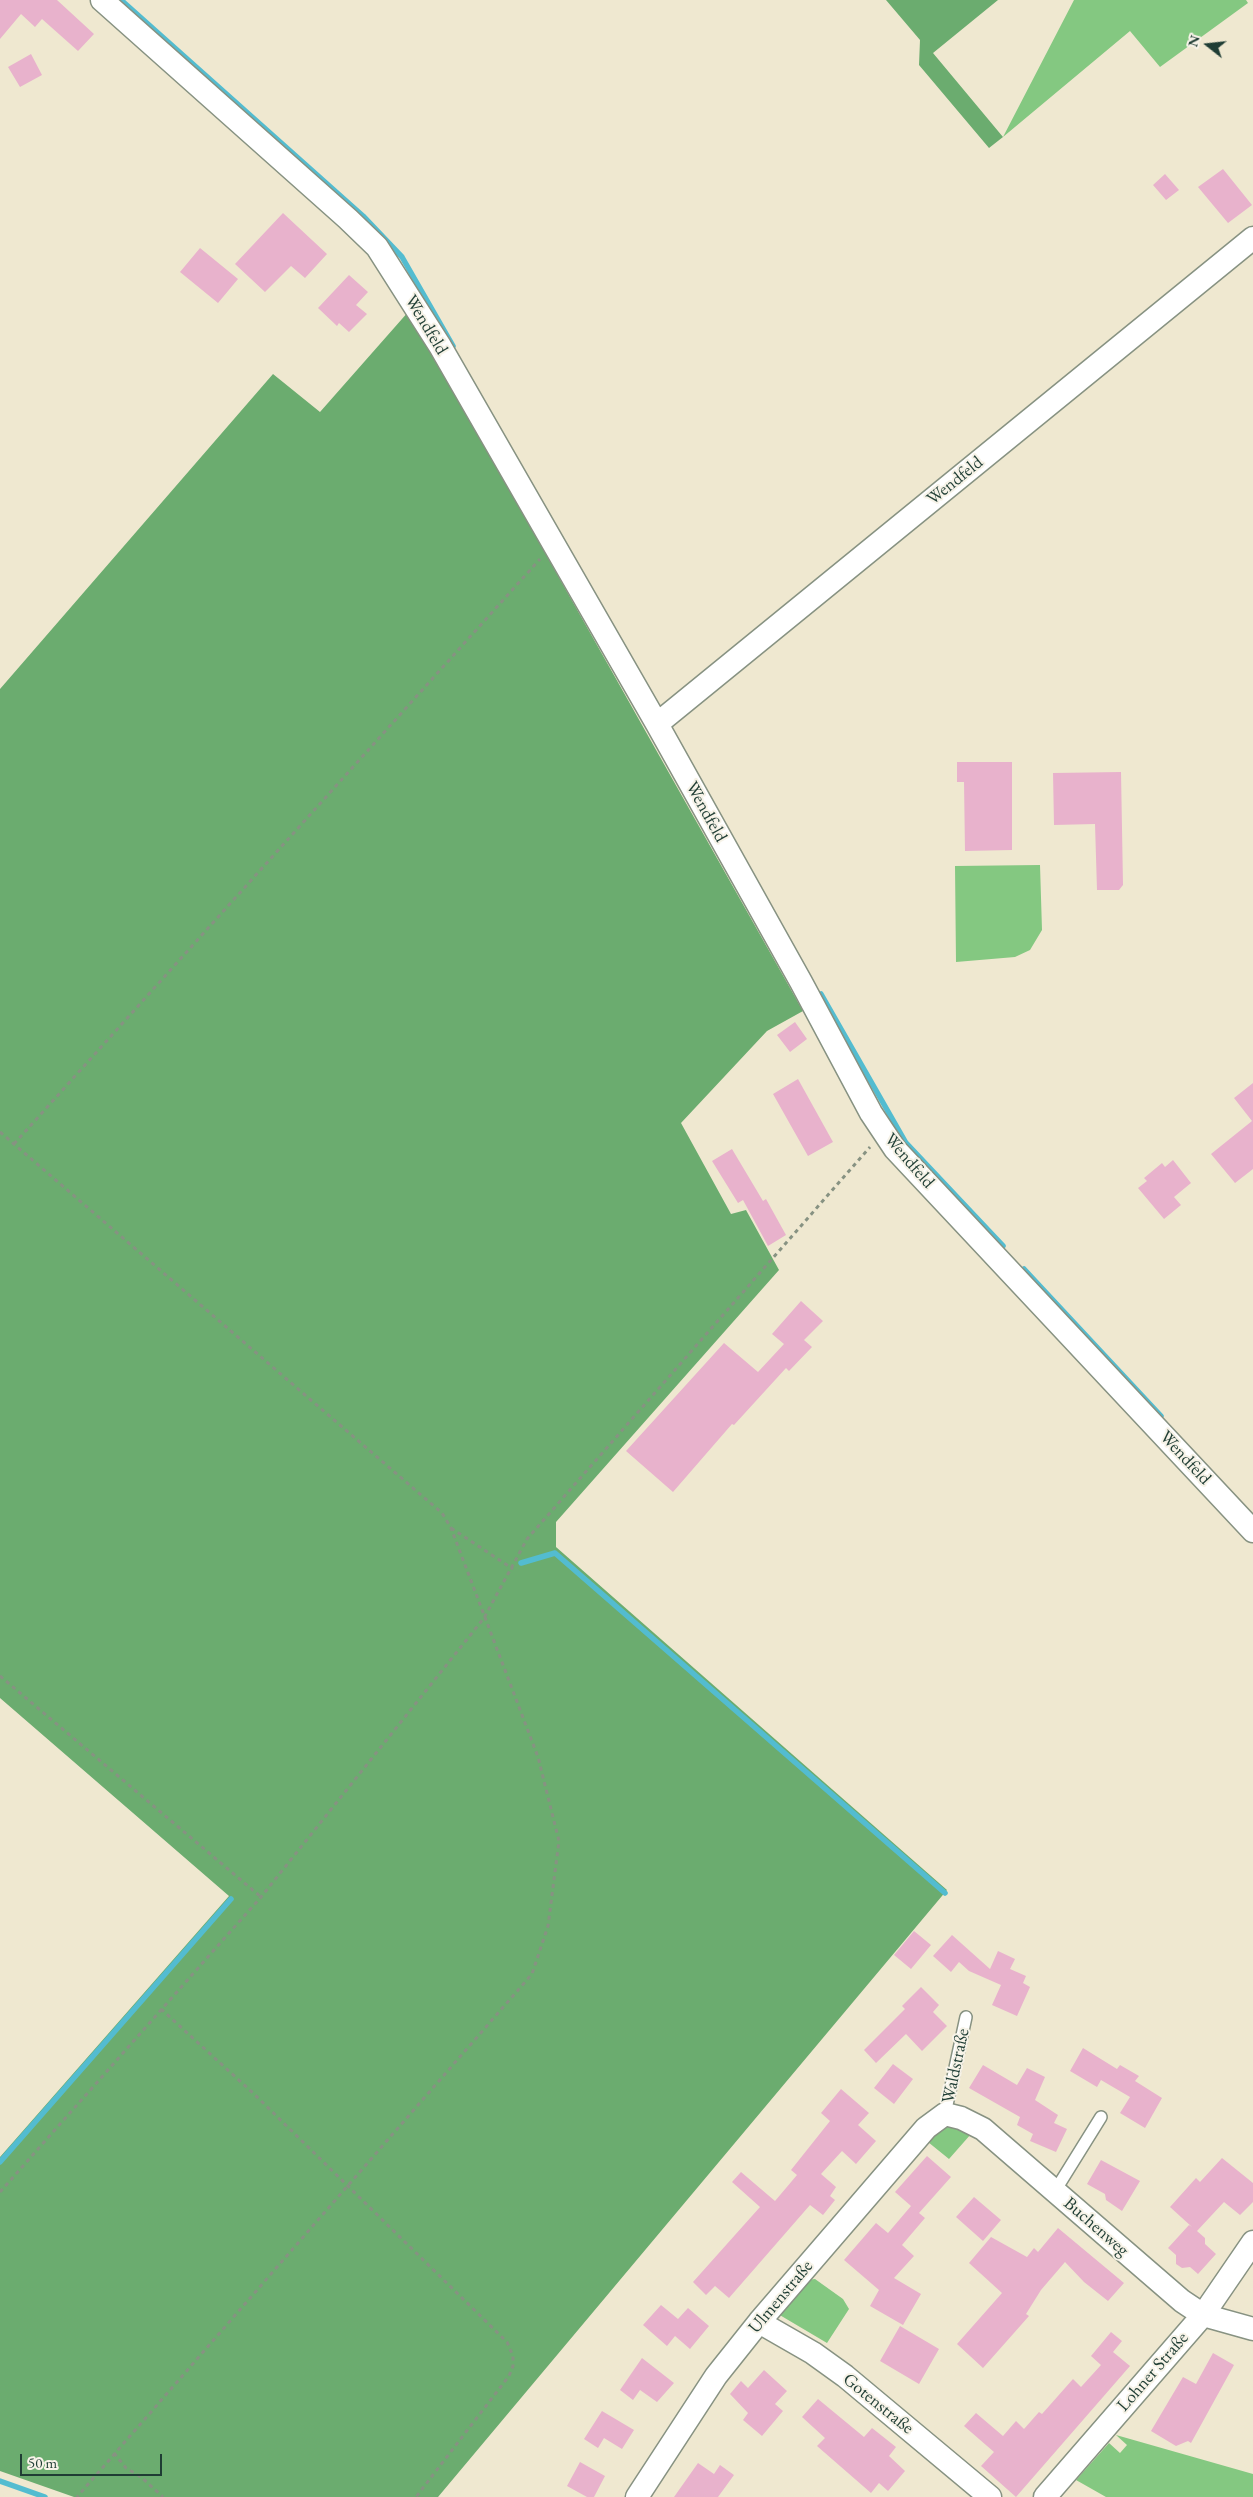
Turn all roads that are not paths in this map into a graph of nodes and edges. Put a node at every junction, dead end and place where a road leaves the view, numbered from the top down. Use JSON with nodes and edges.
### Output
{"nodes":[{"id":1,"x":102,"y":0,"type":"edge"},
{"id":2,"x":1253,"y":238,"type":"edge"},
{"id":3,"x":657,"y":724,"type":"junction"},
{"id":4,"x":1253,"y":1531,"type":"edge"},
{"id":5,"x":966,"y":2017,"type":"dead end"},
{"id":6,"x":945,"y":2114,"type":"junction"},
{"id":7,"x":1100,"y":2117,"type":"dead end"},
{"id":8,"x":1055,"y":2191,"type":"junction"},
{"id":9,"x":1253,"y":2242,"type":"edge"},
{"id":10,"x":1203,"y":2315,"type":"junction"},
{"id":11,"x":759,"y":2322,"type":"junction"},
{"id":12,"x":1253,"y":2329,"type":"edge"},
{"id":13,"x":637,"y":2497,"type":"edge"},
{"id":14,"x":990,"y":2497,"type":"edge"},
{"id":15,"x":1045,"y":2497,"type":"edge"}],
"edges":[{"from":1,"to":3,"type":"street","name":"Wendfeld"},
{"from":2,"to":3,"type":"street","name":"Wendfeld"},
{"from":3,"to":4,"type":"street","name":"Wendfeld"},
{"from":5,"to":6,"type":"lane","name":"Waldstraße"},
{"from":6,"to":8,"type":"street","name":"Buchenweg"},
{"from":6,"to":11,"type":"street","name":"Ulmenstraße"},
{"from":7,"to":8,"type":"lane"},
{"from":8,"to":10,"type":"street","name":"Buchenweg"},
{"from":9,"to":10,"type":"street","name":"Lohner Straße"},
{"from":10,"to":12,"type":"street","name":"Buchenweg"},
{"from":10,"to":15,"type":"street","name":"Lohner Straße"},
{"from":11,"to":13,"type":"street","name":"Ulmenstraße"},
{"from":11,"to":14,"type":"street","name":"Gotenstraße"}]}
